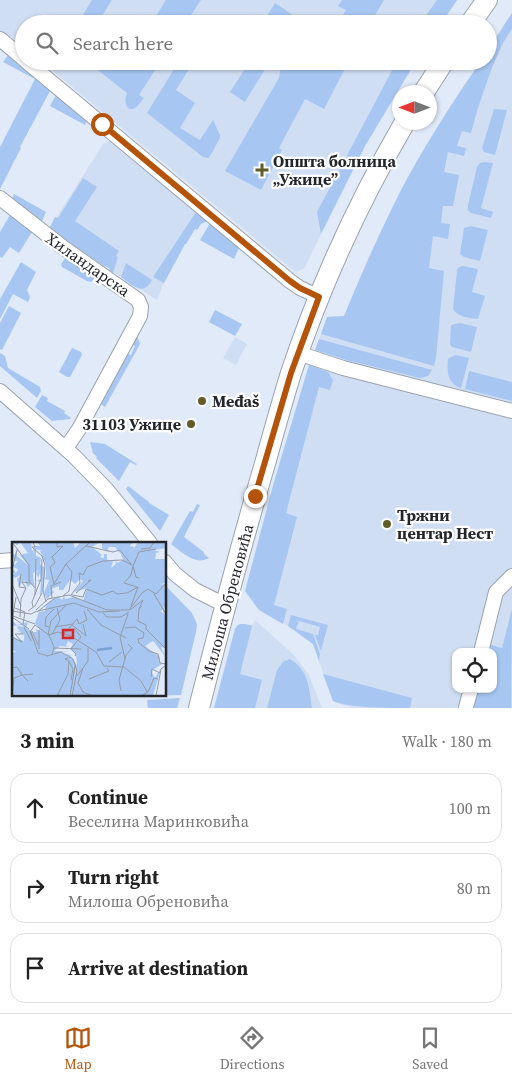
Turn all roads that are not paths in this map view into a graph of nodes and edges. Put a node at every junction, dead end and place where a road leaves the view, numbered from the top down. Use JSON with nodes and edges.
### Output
{"nodes":[{"id":1,"x":487,"y":0,"type":"edge"},
{"id":2,"x":476,"y":15,"type":"edge"},
{"id":3,"x":0,"y":39,"type":"edge"},
{"id":4,"x":15,"y":52,"type":"edge"},
{"id":5,"x":37,"y":70,"type":"edge"},
{"id":6,"x":438,"y":70,"type":"edge"},
{"id":7,"x":429,"y":85,"type":"edge"},
{"id":8,"x":401,"y":130,"type":"edge"},
{"id":9,"x":0,"y":198,"type":"edge"},
{"id":10,"x":319,"y":297,"type":"junction"},
{"id":11,"x":298,"y":353,"type":"junction"},
{"id":12,"x":0,"y":391,"type":"edge"},
{"id":13,"x":512,"y":410,"type":"edge"},
{"id":14,"x":66,"y":448,"type":"junction"},
{"id":15,"x":143,"y":541,"type":"edge"},
{"id":16,"x":166,"y":563,"type":"edge"},
{"id":17,"x":512,"y":576,"type":"edge"},
{"id":18,"x":225,"y":605,"type":"junction"},
{"id":19,"x":482,"y":648,"type":"edge"},
{"id":20,"x":470,"y":693,"type":"edge"},
{"id":21,"x":466,"y":707,"type":"edge"},
{"id":22,"x":199,"y":708,"type":"edge"}],
"edges":[{"from":1,"to":2,"type":"street"},
{"from":3,"to":4,"type":"street"},
{"from":5,"to":10,"type":"street"},
{"from":6,"to":7,"type":"street"},
{"from":8,"to":10,"type":"street","name":"Милоша Обреновића"},
{"from":9,"to":14,"type":"street","name":"Хиландарска"},
{"from":10,"to":11,"type":"street","name":"Милоша Обреновића"},
{"from":11,"to":13,"type":"street"},
{"from":11,"to":18,"type":"street","name":"Милоша Обреновића"},
{"from":12,"to":14,"type":"street"},
{"from":14,"to":15,"type":"street"},
{"from":16,"to":18,"type":"street"},
{"from":17,"to":19,"type":"street"},
{"from":18,"to":22,"type":"street","name":"Милоша Обреновића"},
{"from":20,"to":21,"type":"street"}]}
